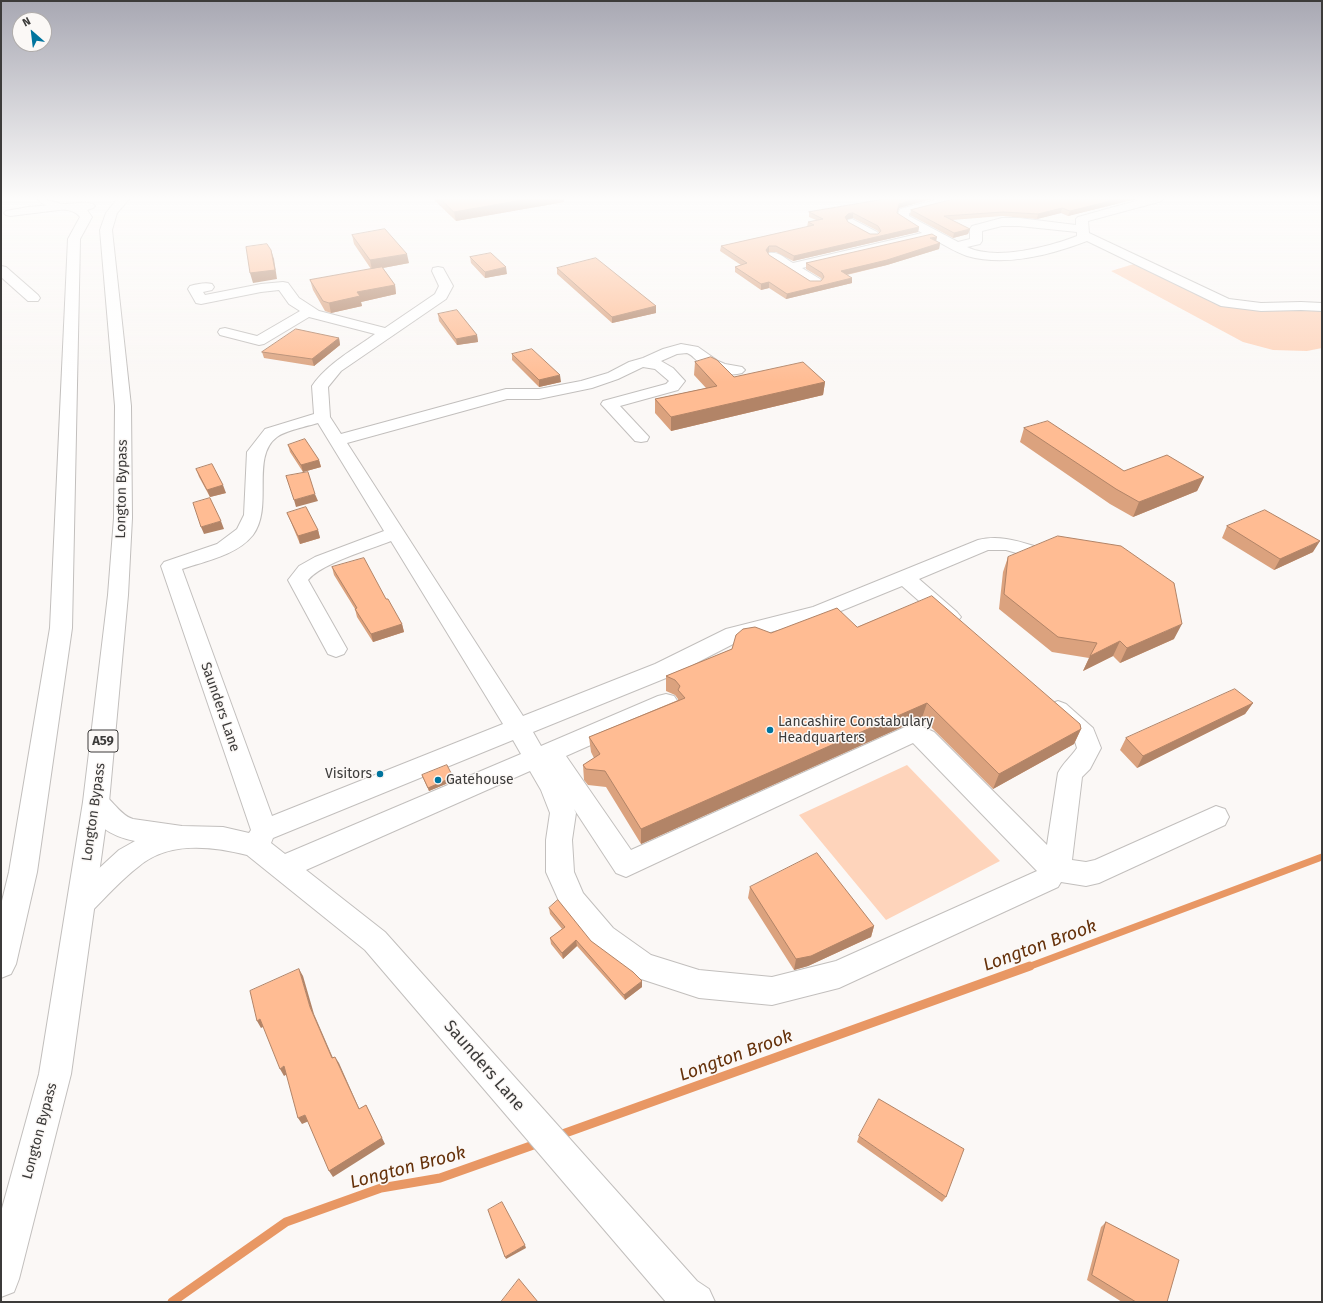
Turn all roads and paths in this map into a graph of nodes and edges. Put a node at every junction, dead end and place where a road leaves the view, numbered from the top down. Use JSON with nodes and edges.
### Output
{"nodes":[{"id":1,"x":73,"y":260,"type":"edge"},
{"id":2,"x":109,"y":260,"type":"edge"},
{"id":3,"x":779,"y":260,"type":"edge"},
{"id":4,"x":814,"y":260,"type":"edge"},
{"id":5,"x":1143,"y":260,"type":"edge"},
{"id":6,"x":791,"y":267,"type":"junction"},
{"id":7,"x":1,"y":270,"type":"edge"},
{"id":8,"x":438,"y":271,"type":"dead end"},
{"id":9,"x":815,"y":282,"type":"edge"},
{"id":10,"x":207,"y":287,"type":"dead end"},
{"id":11,"x":33,"y":298,"type":"dead end"},
{"id":12,"x":1322,"y":307,"type":"edge"},
{"id":13,"x":309,"y":311,"type":"junction"},
{"id":14,"x":226,"y":332,"type":"dead end"},
{"id":15,"x":387,"y":333,"type":"junction"},
{"id":16,"x":646,"y":362,"type":"junction"},
{"id":17,"x":737,"y":370,"type":"dead end"},
{"id":18,"x":322,"y":417,"type":"junction"},
{"id":19,"x":641,"y":437,"type":"dead end"},
{"id":20,"x":337,"y":441,"type":"junction"},
{"id":21,"x":395,"y":533,"type":"junction"},
{"id":22,"x":1027,"y":550,"type":"edge"},
{"id":23,"x":904,"y":577,"type":"junction"},
{"id":24,"x":971,"y":635,"type":"edge"},
{"id":25,"x":336,"y":649,"type":"dead end"},
{"id":26,"x":1043,"y":697,"type":"edge"},
{"id":27,"x":666,"y":702,"type":"dead end"},
{"id":28,"x":518,"y":728,"type":"junction"},
{"id":29,"x":543,"y":755,"type":"junction"},
{"id":30,"x":96,"y":802,"type":"junction"},
{"id":31,"x":1216,"y":817,"type":"dead end"},
{"id":32,"x":182,"y":837,"type":"junction"},
{"id":33,"x":260,"y":838,"type":"junction"},
{"id":34,"x":282,"y":868,"type":"junction"},
{"id":35,"x":1053,"y":869,"type":"junction"},
{"id":36,"x":81,"y":903,"type":"junction"},
{"id":37,"x":1,"y":964,"type":"edge"},
{"id":38,"x":1,"y":1279,"type":"edge"},
{"id":39,"x":696,"y":1302,"type":"edge"}],
"edges":[{"from":1,"to":37,"type":"main road"},
{"from":2,"to":30,"type":"main road","name":"Longton Bypass","number":"A59"},
{"from":3,"to":6,"type":"main road"},
{"from":4,"to":6,"type":"main road"},
{"from":5,"to":12,"type":"main road"},
{"from":6,"to":9,"type":"main road"},
{"from":7,"to":11,"type":"main road"},
{"from":8,"to":15,"type":"main road"},
{"from":10,"to":13,"type":"main road"},
{"from":13,"to":14,"type":"main road"},
{"from":13,"to":15,"type":"main road"},
{"from":15,"to":18,"type":"main road"},
{"from":16,"to":17,"type":"main road"},
{"from":16,"to":19,"type":"main road"},
{"from":16,"to":20,"type":"main road"},
{"from":18,"to":20,"type":"main road"},
{"from":18,"to":33,"type":"main road","name":"Saunders Lane"},
{"from":20,"to":21,"type":"main road"},
{"from":21,"to":25,"type":"main road"},
{"from":21,"to":28,"type":"main road"},
{"from":22,"to":23,"type":"main road"},
{"from":23,"to":24,"type":"main road"},
{"from":23,"to":28,"type":"main road"},
{"from":26,"to":35,"type":"main road"},
{"from":27,"to":29,"type":"main road"},
{"from":28,"to":29,"type":"main road"},
{"from":28,"to":33,"type":"main road"},
{"from":29,"to":34,"type":"main road"},
{"from":29,"to":35,"type":"main road"},
{"from":29,"to":35,"type":"main road"},
{"from":30,"to":32,"type":"main road","name":"Saunders Lane"},
{"from":30,"to":36,"type":"main road","name":"Longton Bypass","number":"A59"},
{"from":31,"to":35,"type":"main road"},
{"from":32,"to":33,"type":"main road","name":"Saunders Lane"},
{"from":32,"to":36,"type":"main road","name":"Saunders Lane"},
{"from":33,"to":34,"type":"main road","name":"Saunders Lane"},
{"from":34,"to":39,"type":"main road","name":"Saunders Lane"},
{"from":36,"to":38,"type":"main road","name":"Longton Bypass","number":"A59"}]}
